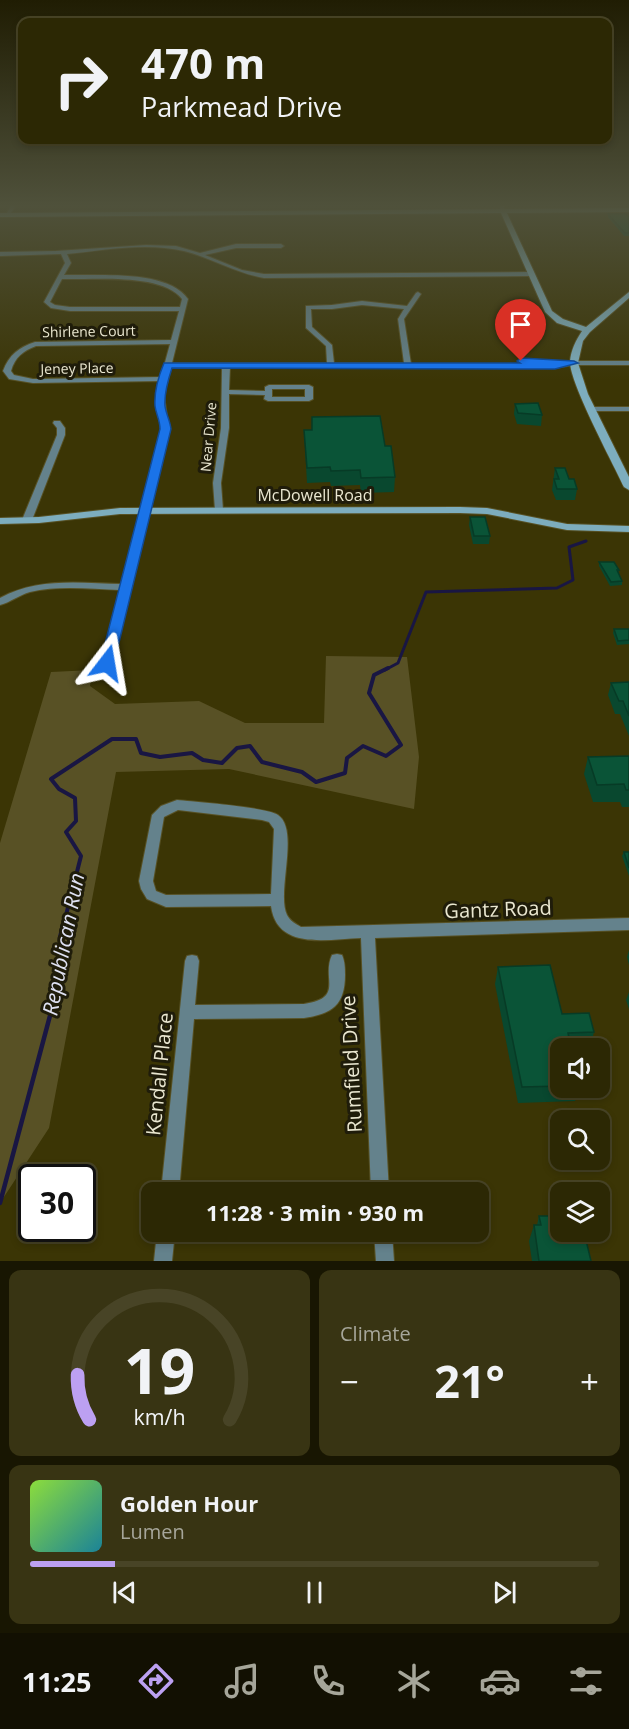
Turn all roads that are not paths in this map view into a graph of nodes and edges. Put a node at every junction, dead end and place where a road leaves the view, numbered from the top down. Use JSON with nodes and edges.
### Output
{"nodes":[{"id":1,"x":68,"y":263,"type":"edge"},
{"id":2,"x":218,"y":263,"type":"edge"},
{"id":3,"x":526,"y":263,"type":"edge"},
{"id":4,"x":531,"y":274,"type":"junction"},
{"id":5,"x":60,"y":278,"type":"junction"},
{"id":6,"x":418,"y":294,"type":"dead end"},
{"id":7,"x":629,"y":294,"type":"edge"},
{"id":8,"x":408,"y":308,"type":"junction"},
{"id":9,"x":182,"y":309,"type":"junction"},
{"id":10,"x":587,"y":330,"type":"junction"},
{"id":11,"x":174,"y":342,"type":"junction"},
{"id":12,"x":11,"y":361,"type":"joint"},
{"id":13,"x":574,"y":363,"type":"junction"},
{"id":14,"x":629,"y":363,"type":"edge"},
{"id":15,"x":168,"y":365,"type":"junction"},
{"id":16,"x":226,"y":365,"type":"junction"},
{"id":17,"x":331,"y":365,"type":"junction"},
{"id":18,"x":408,"y":365,"type":"junction"},
{"id":19,"x":163,"y":379,"type":"junction"},
{"id":20,"x":225,"y":392,"type":"junction"},
{"id":21,"x":269,"y":393,"type":"junction"},
{"id":22,"x":629,"y":408,"type":"edge"},
{"id":23,"x":591,"y":409,"type":"junction"},
{"id":24,"x":57,"y":423,"type":"dead end"},
{"id":25,"x":629,"y":487,"type":"edge"},
{"id":26,"x":219,"y":510,"type":"junction"},
{"id":27,"x":146,"y":511,"type":"junction"},
{"id":28,"x":27,"y":520,"type":"junction"},
{"id":29,"x":0,"y":521,"type":"edge"},
{"id":30,"x":629,"y":529,"type":"edge"},
{"id":31,"x":125,"y":587,"type":"junction"},
{"id":32,"x":0,"y":602,"type":"edge"},
{"id":33,"x":107,"y":663,"type":"dead end"},
{"id":34,"x":278,"y":900,"type":"junction"},
{"id":35,"x":629,"y":924,"type":"edge"},
{"id":36,"x":368,"y":933,"type":"junction"},
{"id":37,"x":337,"y":960,"type":"dead end"},
{"id":38,"x":192,"y":961,"type":"dead end"},
{"id":39,"x":188,"y":1012,"type":"junction"},
{"id":40,"x":171,"y":1182,"type":"edge"},
{"id":41,"x":380,"y":1182,"type":"edge"},
{"id":42,"x":165,"y":1242,"type":"edge"},
{"id":43,"x":384,"y":1242,"type":"edge"},
{"id":44,"x":163,"y":1261,"type":"edge"},
{"id":45,"x":385,"y":1261,"type":"edge"}],
"edges":[{"from":1,"to":5,"type":"street"},
{"from":2,"to":4,"type":"street"},
{"from":3,"to":4,"type":"main road"},
{"from":4,"to":10,"type":"main road"},
{"from":5,"to":9,"type":"street"},
{"from":5,"to":9,"type":"street"},
{"from":6,"to":8,"type":"street"},
{"from":7,"to":10,"type":"main road"},
{"from":8,"to":17,"type":"street"},
{"from":8,"to":18,"type":"street"},
{"from":9,"to":11,"type":"street"},
{"from":10,"to":13,"type":"main road"},
{"from":11,"to":12,"type":"street","name":"Shirlene Court"},
{"from":11,"to":15,"type":"street"},
{"from":12,"to":19,"type":"street","name":"Jeney Place"},
{"from":13,"to":14,"type":"street"},
{"from":13,"to":18,"type":"street"},
{"from":13,"to":23,"type":"main road"},
{"from":15,"to":16,"type":"street"},
{"from":15,"to":19,"type":"street"},
{"from":16,"to":17,"type":"street"},
{"from":16,"to":20,"type":"street","name":"Near Drive"},
{"from":17,"to":18,"type":"street"},
{"from":19,"to":27,"type":"street"},
{"from":20,"to":21,"type":"street"},
{"from":20,"to":26,"type":"street","name":"Near Drive"},
{"from":21,"to":21,"type":"street"},
{"from":22,"to":23,"type":"street"},
{"from":23,"to":25,"type":"main road"},
{"from":24,"to":28,"type":"street"},
{"from":26,"to":27,"type":"main road","name":"McDowell Road"},
{"from":26,"to":30,"type":"main road","name":"McDowell Road"},
{"from":27,"to":28,"type":"main road","name":"McDowell Road"},
{"from":27,"to":31,"type":"street"},
{"from":28,"to":29,"type":"main road","name":"McDowell Road"},
{"from":31,"to":32,"type":"street"},
{"from":31,"to":33,"type":"street"},
{"from":34,"to":34,"type":"street"},
{"from":34,"to":36,"type":"street","name":"Gantz Road"},
{"from":35,"to":36,"type":"street","name":"Gantz Road"},
{"from":36,"to":41,"type":"street","name":"Rumfield Drive"},
{"from":37,"to":39,"type":"street"},
{"from":38,"to":39,"type":"street","name":"Kendall Place"},
{"from":39,"to":40,"type":"street","name":"Kendall Place"},
{"from":42,"to":44,"type":"street"},
{"from":43,"to":45,"type":"street"}]}
